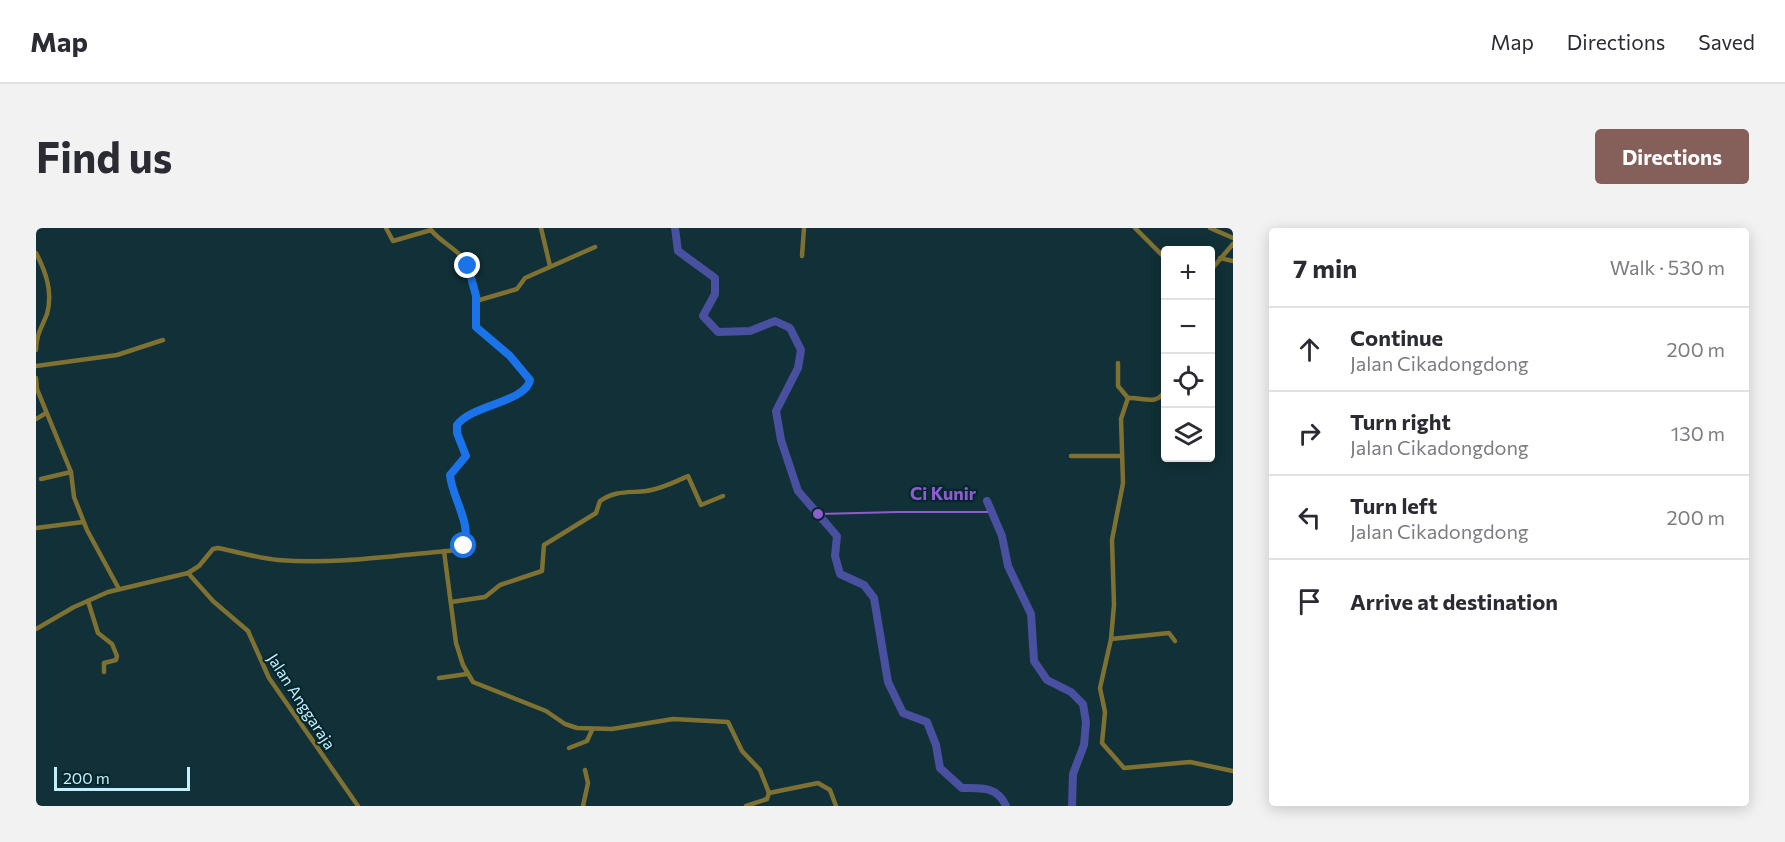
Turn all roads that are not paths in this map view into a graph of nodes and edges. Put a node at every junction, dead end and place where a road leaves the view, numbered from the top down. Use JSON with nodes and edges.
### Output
{"nodes":[{"id":1,"x":386,"y":228,"type":"edge"},
{"id":2,"x":437,"y":228,"type":"edge"},
{"id":3,"x":540,"y":228,"type":"edge"},
{"id":4,"x":804,"y":228,"type":"edge"},
{"id":5,"x":1135,"y":228,"type":"edge"},
{"id":6,"x":1210,"y":228,"type":"edge"},
{"id":7,"x":431,"y":231,"type":"junction"},
{"id":8,"x":1233,"y":238,"type":"edge"},
{"id":9,"x":1233,"y":244,"type":"edge"},
{"id":10,"x":596,"y":247,"type":"dead end"},
{"id":11,"x":36,"y":253,"type":"edge"},
{"id":12,"x":1161,"y":254,"type":"edge"},
{"id":13,"x":802,"y":256,"type":"dead end"},
{"id":14,"x":1220,"y":258,"type":"junction"},
{"id":15,"x":1233,"y":261,"type":"edge"},
{"id":16,"x":1215,"y":264,"type":"edge"},
{"id":17,"x":550,"y":266,"type":"junction"},
{"id":18,"x":476,"y":301,"type":"junction"},
{"id":19,"x":164,"y":340,"type":"dead end"},
{"id":20,"x":36,"y":350,"type":"edge"},
{"id":21,"x":1118,"y":363,"type":"dead end"},
{"id":22,"x":36,"y":366,"type":"edge"},
{"id":23,"x":36,"y":378,"type":"edge"},
{"id":24,"x":1161,"y":394,"type":"edge"},
{"id":25,"x":1128,"y":398,"type":"junction"},
{"id":26,"x":46,"y":413,"type":"junction"},
{"id":27,"x":36,"y":419,"type":"edge"},
{"id":28,"x":1071,"y":456,"type":"dead end"},
{"id":29,"x":1121,"y":456,"type":"junction"},
{"id":30,"x":70,"y":472,"type":"junction"},
{"id":31,"x":41,"y":479,"type":"dead end"},
{"id":32,"x":723,"y":496,"type":"dead end"},
{"id":33,"x":84,"y":522,"type":"junction"},
{"id":34,"x":36,"y":528,"type":"edge"},
{"id":35,"x":444,"y":551,"type":"junction"},
{"id":36,"x":190,"y":573,"type":"junction"},
{"id":37,"x":119,"y":589,"type":"junction"},
{"id":38,"x":88,"y":601,"type":"junction"},
{"id":39,"x":451,"y":602,"type":"junction"},
{"id":40,"x":36,"y":628,"type":"edge"},
{"id":41,"x":1111,"y":639,"type":"junction"},
{"id":42,"x":1175,"y":641,"type":"dead end"},
{"id":43,"x":104,"y":672,"type":"dead end"},
{"id":44,"x":468,"y":674,"type":"junction"},
{"id":45,"x":439,"y":678,"type":"dead end"},
{"id":46,"x":592,"y":730,"type":"junction"},
{"id":47,"x":568,"y":748,"type":"dead end"},
{"id":48,"x":585,"y":770,"type":"dead end"},
{"id":49,"x":1233,"y":771,"type":"edge"},
{"id":50,"x":769,"y":793,"type":"junction"},
{"id":51,"x":358,"y":806,"type":"edge"},
{"id":52,"x":583,"y":806,"type":"edge"},
{"id":53,"x":746,"y":806,"type":"edge"},
{"id":54,"x":836,"y":806,"type":"edge"}],
"edges":[{"from":1,"to":7,"type":"street"},
{"from":2,"to":7,"type":"street"},
{"from":3,"to":17,"type":"street"},
{"from":4,"to":13,"type":"street"},
{"from":5,"to":12,"type":"street"},
{"from":6,"to":8,"type":"street"},
{"from":7,"to":18,"type":"street"},
{"from":9,"to":14,"type":"street"},
{"from":10,"to":17,"type":"street"},
{"from":11,"to":20,"type":"street"},
{"from":14,"to":15,"type":"street"},
{"from":14,"to":16,"type":"street"},
{"from":17,"to":18,"type":"street"},
{"from":18,"to":35,"type":"street"},
{"from":19,"to":22,"type":"street"},
{"from":21,"to":25,"type":"street"},
{"from":23,"to":26,"type":"street"},
{"from":24,"to":25,"type":"street"},
{"from":25,"to":29,"type":"street"},
{"from":26,"to":27,"type":"street"},
{"from":26,"to":30,"type":"street"},
{"from":28,"to":29,"type":"street"},
{"from":29,"to":41,"type":"street"},
{"from":30,"to":31,"type":"street"},
{"from":30,"to":33,"type":"street"},
{"from":32,"to":39,"type":"street"},
{"from":33,"to":34,"type":"street"},
{"from":33,"to":37,"type":"street"},
{"from":35,"to":36,"type":"street"},
{"from":35,"to":39,"type":"street"},
{"from":36,"to":37,"type":"street"},
{"from":36,"to":51,"type":"street","name":"Jalan Anggaraja"},
{"from":37,"to":38,"type":"street"},
{"from":38,"to":40,"type":"street"},
{"from":38,"to":43,"type":"street"},
{"from":39,"to":44,"type":"street"},
{"from":41,"to":42,"type":"street"},
{"from":41,"to":49,"type":"street"},
{"from":44,"to":45,"type":"street"},
{"from":44,"to":46,"type":"street"},
{"from":46,"to":47,"type":"street"},
{"from":46,"to":50,"type":"street"},
{"from":48,"to":52,"type":"street"},
{"from":50,"to":53,"type":"street"},
{"from":50,"to":54,"type":"street"}]}
